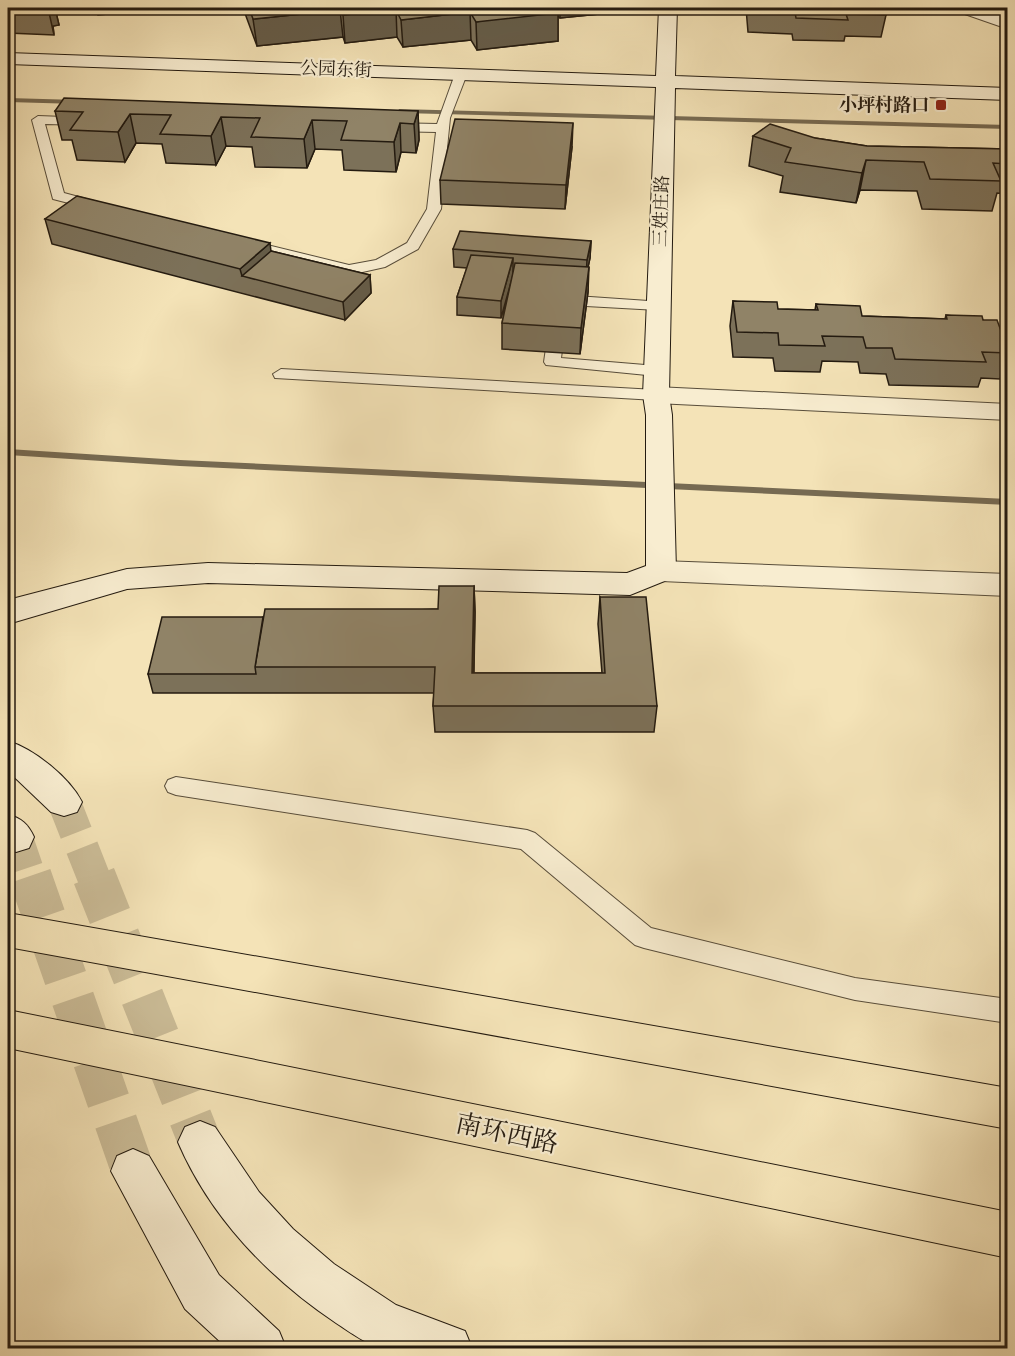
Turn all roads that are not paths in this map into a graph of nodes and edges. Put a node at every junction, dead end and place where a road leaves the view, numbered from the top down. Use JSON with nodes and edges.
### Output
{"nodes":[{"id":1,"x":668,"y":8,"type":"edge"},
{"id":2,"x":965,"y":8,"type":"edge"},
{"id":3,"x":1008,"y":24,"type":"edge"},
{"id":4,"x":8,"y":58,"type":"edge"},
{"id":5,"x":458,"y":80,"type":"junction"},
{"id":6,"x":1008,"y":94,"type":"edge"},
{"id":7,"x":664,"y":101,"type":"junction"},
{"id":8,"x":98,"y":121,"type":"edge"},
{"id":9,"x":443,"y":123,"type":"junction"},
{"id":10,"x":371,"y":127,"type":"edge"},
{"id":11,"x":116,"y":211,"type":"edge"},
{"id":12,"x":233,"y":240,"type":"edge"},
{"id":13,"x":658,"y":305,"type":"junction"},
{"id":14,"x":281,"y":374,"type":"dead end"},
{"id":15,"x":657,"y":394,"type":"junction"},
{"id":16,"x":1008,"y":412,"type":"edge"},
{"id":17,"x":661,"y":560,"type":"junction"},
{"id":18,"x":1008,"y":585,"type":"edge"},
{"id":19,"x":8,"y":614,"type":"edge"},
{"id":20,"x":8,"y":754,"type":"edge"},
{"id":21,"x":176,"y":786,"type":"dead end"},
{"id":22,"x":64,"y":802,"type":"tunnel mouth"},
{"id":23,"x":8,"y":930,"type":"edge"},
{"id":24,"x":1008,"y":1011,"type":"edge"},
{"id":25,"x":8,"y":1029,"type":"edge"},
{"id":26,"x":1008,"y":1109,"type":"edge"},
{"id":27,"x":200,"y":1142,"type":"tunnel mouth"},
{"id":28,"x":133,"y":1171,"type":"tunnel mouth"},
{"id":29,"x":1008,"y":1235,"type":"edge"},
{"id":30,"x":262,"y":1348,"type":"edge"},
{"id":31,"x":448,"y":1348,"type":"edge"}],
"edges":[{"from":1,"to":7,"type":"street","name":"三姓庄路"},
{"from":2,"to":3,"type":"street"},
{"from":4,"to":5,"type":"street","name":"公园东街"},
{"from":5,"to":7,"type":"street","name":"公园东街"},
{"from":5,"to":9,"type":"lane"},
{"from":6,"to":7,"type":"street","name":"公园东街"},
{"from":7,"to":13,"type":"street","name":"三姓庄路"},
{"from":8,"to":11,"type":"lane"},
{"from":9,"to":10,"type":"lane"},
{"from":9,"to":12,"type":"lane"},
{"from":13,"to":15,"type":"street","name":"三姓庄路"},
{"from":13,"to":15,"type":"lane"},
{"from":14,"to":15,"type":"lane"},
{"from":15,"to":16,"type":"street"},
{"from":15,"to":17,"type":"street","name":"三姓庄路"},
{"from":17,"to":18,"type":"street"},
{"from":17,"to":19,"type":"street"},
{"from":20,"to":22,"type":"street"},
{"from":21,"to":24,"type":"lane"},
{"from":23,"to":26,"type":"highway"},
{"from":25,"to":29,"type":"highway","name":"南环西路"},
{"from":27,"to":31,"type":"street"},
{"from":28,"to":30,"type":"street"}]}
